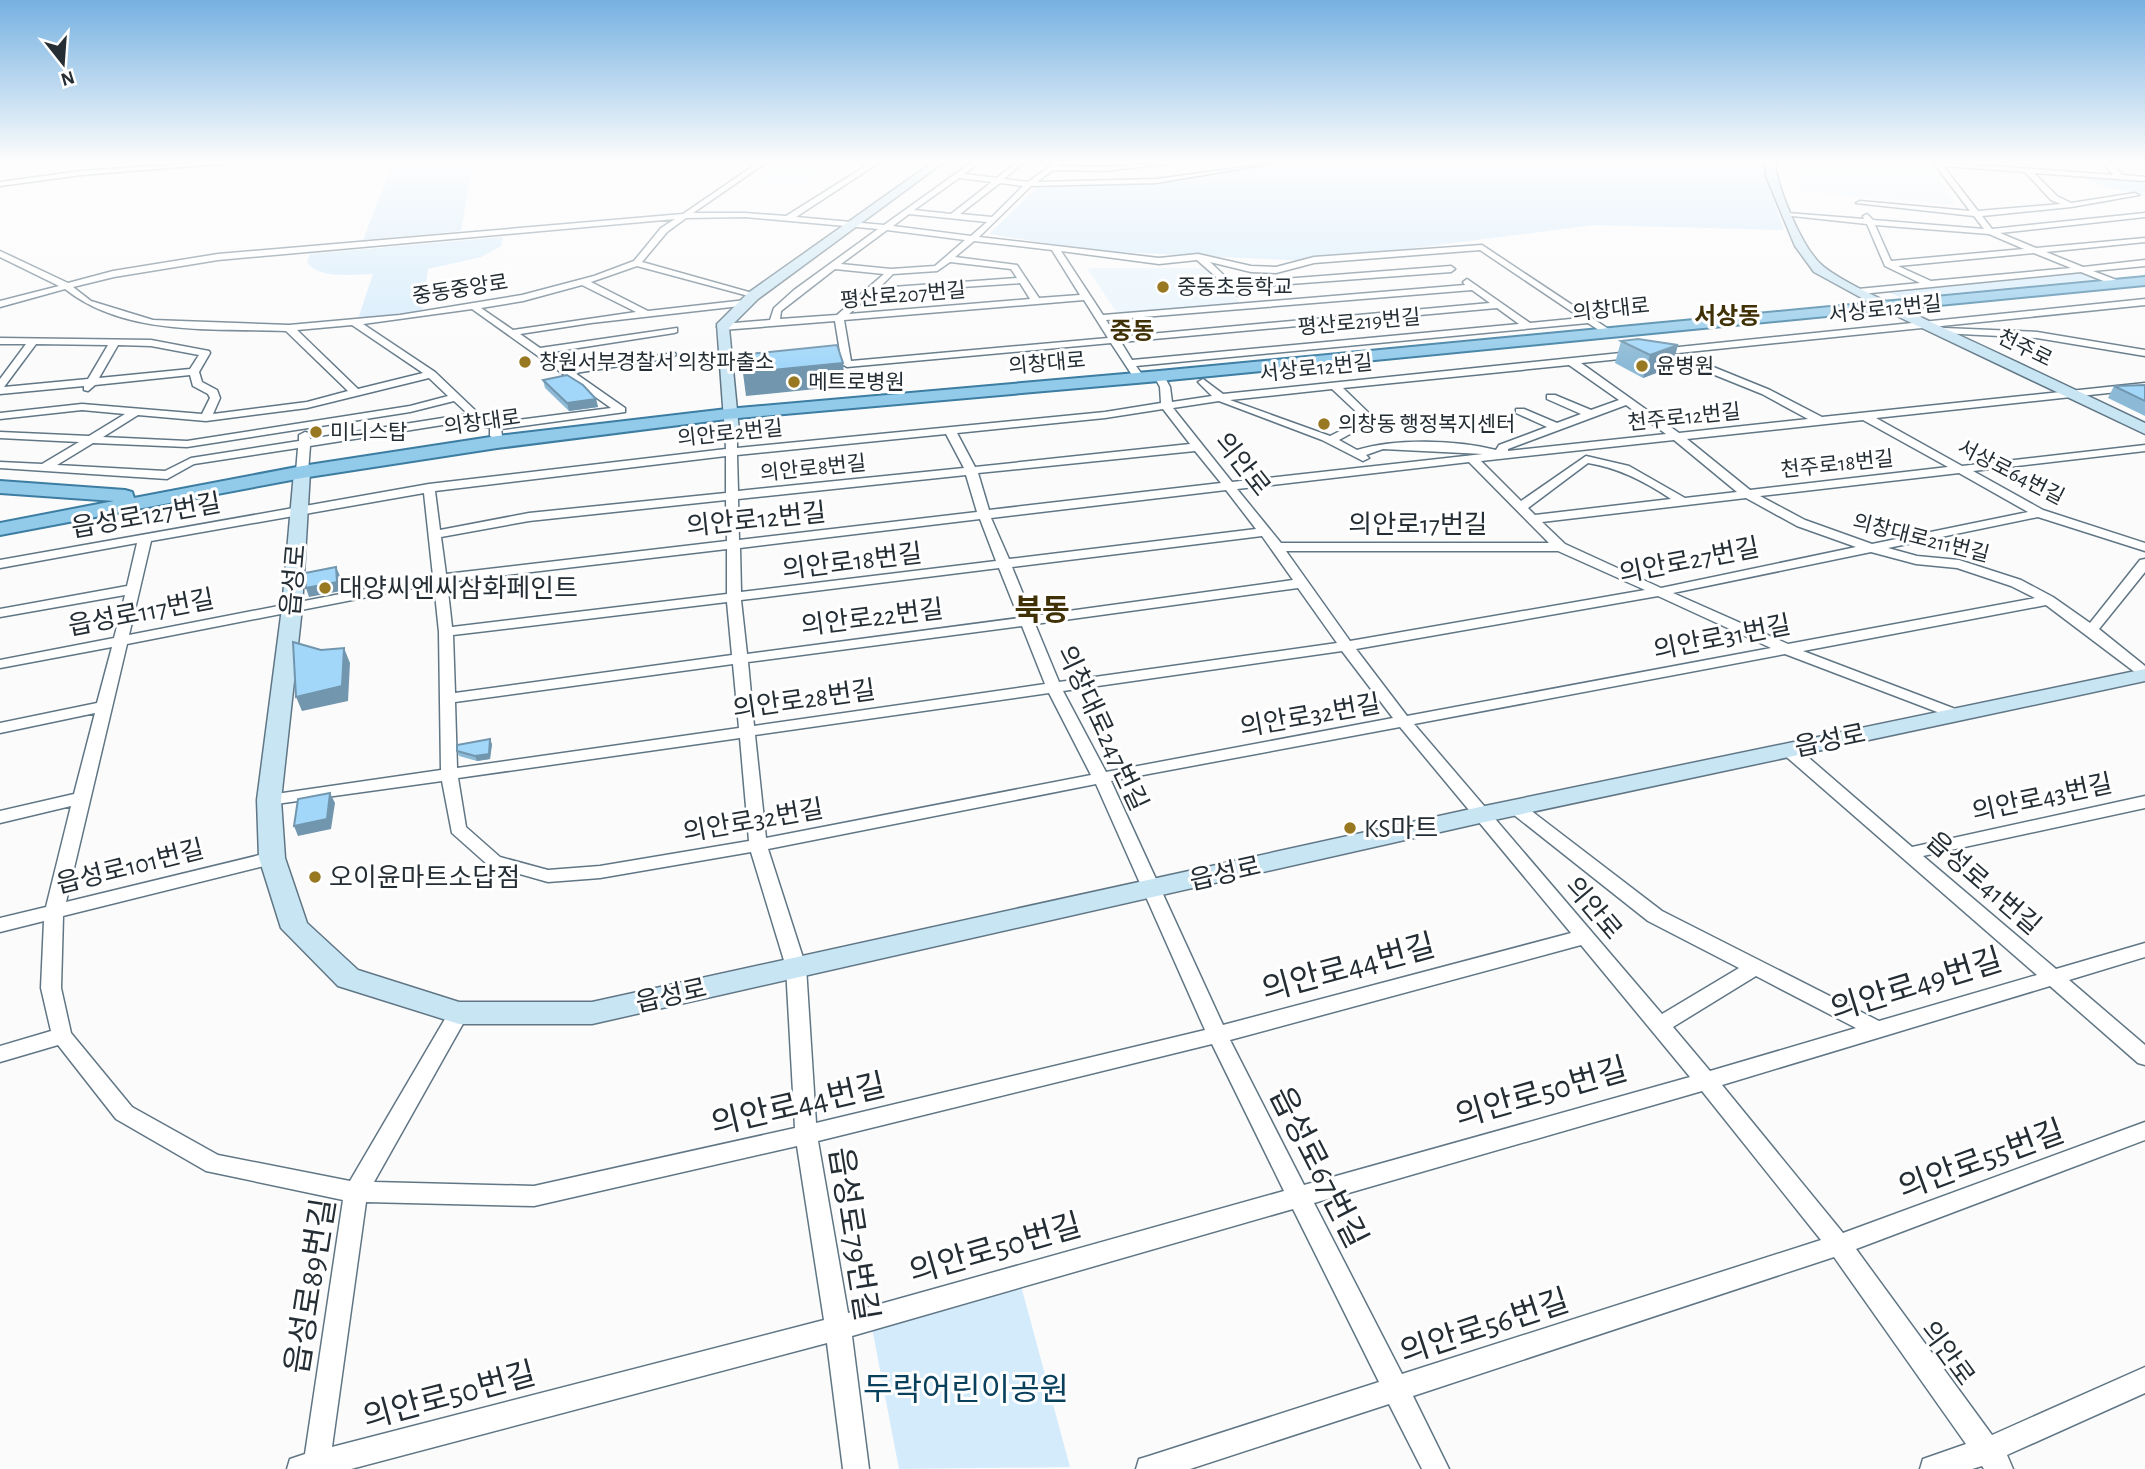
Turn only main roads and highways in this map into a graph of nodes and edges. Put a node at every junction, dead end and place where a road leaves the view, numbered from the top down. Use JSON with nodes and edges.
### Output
{"nodes":[{"id":1,"x":847,"y":231,"type":"edge"},
{"id":2,"x":1794,"y":231,"type":"edge"},
{"id":3,"x":2145,"y":281,"type":"edge"},
{"id":4,"x":2145,"y":290,"type":"edge"},
{"id":5,"x":1885,"y":305,"type":"junction"},
{"id":6,"x":1905,"y":315,"type":"junction"},
{"id":7,"x":1610,"y":337,"type":"junction"},
{"id":8,"x":1162,"y":382,"type":"junction"},
{"id":9,"x":729,"y":423,"type":"junction"},
{"id":10,"x":2145,"y":429,"type":"edge"},
{"id":11,"x":0,"y":487,"type":"edge"},
{"id":12,"x":301,"y":491,"type":"junction"},
{"id":13,"x":165,"y":499,"type":"junction"},
{"id":14,"x":0,"y":529,"type":"edge"},
{"id":15,"x":0,"y":540,"type":"edge"},
{"id":16,"x":2145,"y":674,"type":"edge"}],
"edges":[{"from":1,"to":9,"type":"main road"},
{"from":2,"to":5,"type":"main road"},
{"from":3,"to":5,"type":"main road","name":"의창대로"},
{"from":4,"to":6,"type":"main road","name":"의창대로"},
{"from":5,"to":6,"type":"main road","name":"천주로"},
{"from":5,"to":7,"type":"main road","name":"의창대로"},
{"from":6,"to":7,"type":"main road","name":"의창대로"},
{"from":6,"to":10,"type":"main road","name":"천주로"},
{"from":7,"to":8,"type":"main road","name":"의창대로"},
{"from":7,"to":8,"type":"main road","name":"의창대로"},
{"from":8,"to":9,"type":"main road","name":"의창대로"},
{"from":8,"to":9,"type":"main road","name":"의창대로"},
{"from":9,"to":12,"type":"main road","name":"의창대로"},
{"from":9,"to":12,"type":"main road","name":"의창대로"},
{"from":11,"to":13,"type":"main road"},
{"from":12,"to":13,"type":"main road","name":"의창대로"},
{"from":12,"to":15,"type":"main road","name":"의창대로"},
{"from":12,"to":16,"type":"main road","name":"읍성로"},
{"from":13,"to":14,"type":"main road","name":"의창대로"}]}
